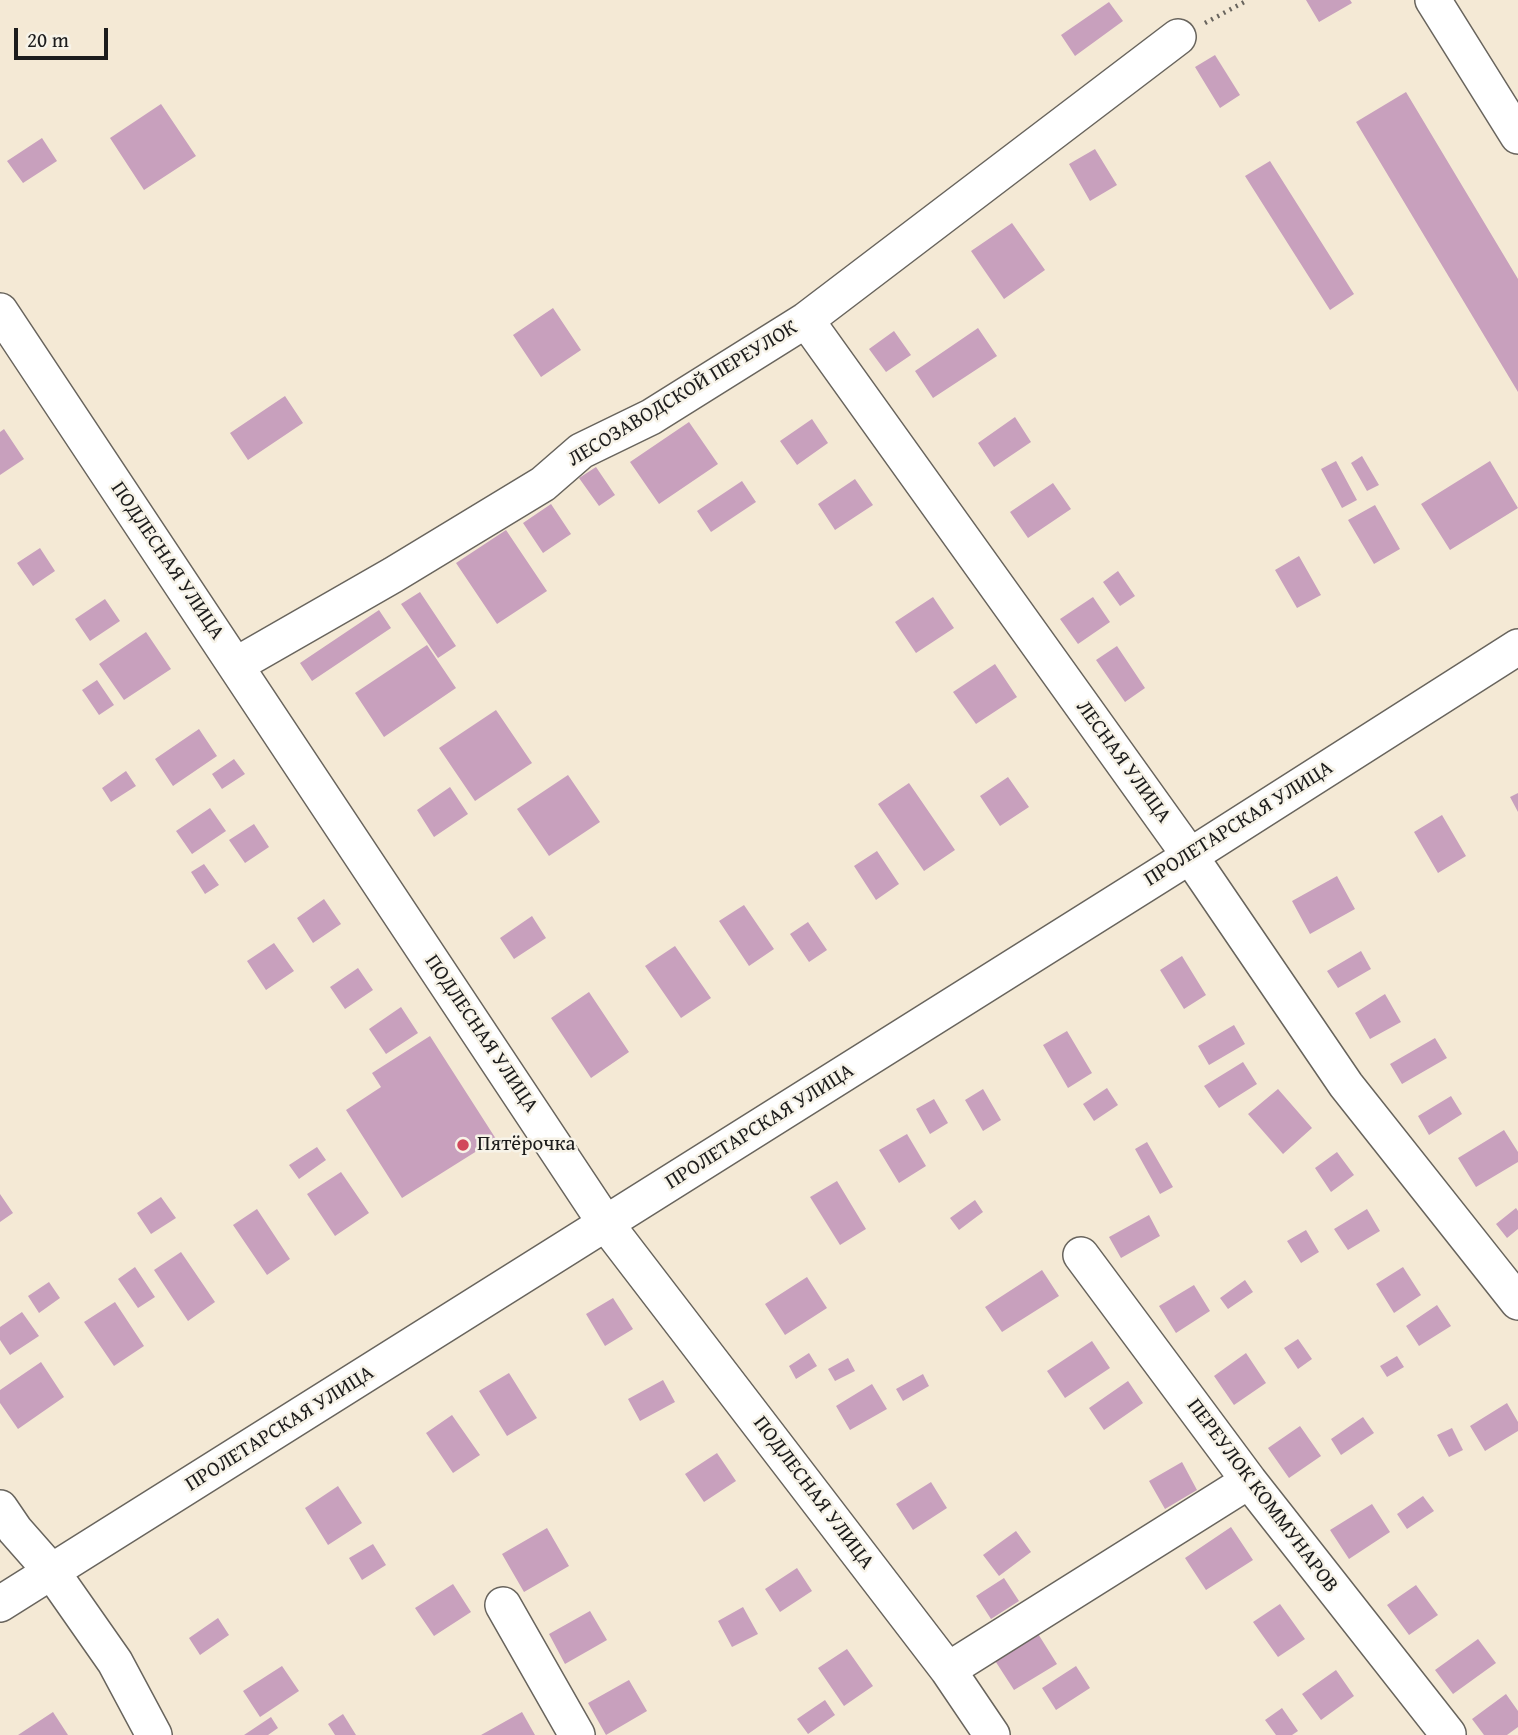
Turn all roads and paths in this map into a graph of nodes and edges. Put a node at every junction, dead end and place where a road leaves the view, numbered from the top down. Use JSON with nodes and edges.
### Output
{"nodes":[{"id":1,"x":1248,"y":0,"type":"edge"},
{"id":2,"x":1433,"y":0,"type":"edge"},
{"id":3,"x":1178,"y":37,"type":"joint"},
{"id":4,"x":1518,"y":136,"type":"edge"},
{"id":5,"x":0,"y":311,"type":"edge"},
{"id":6,"x":806,"y":320,"type":"junction"},
{"id":7,"x":1518,"y":647,"type":"edge"},
{"id":8,"x":236,"y":665,"type":"junction"},
{"id":9,"x":1190,"y":856,"type":"junction"},
{"id":10,"x":606,"y":1224,"type":"junction"},
{"id":11,"x":1082,"y":1255,"type":"dead end"},
{"id":12,"x":1518,"y":1302,"type":"edge"},
{"id":13,"x":1249,"y":1481,"type":"junction"},
{"id":14,"x":0,"y":1507,"type":"edge"},
{"id":15,"x":52,"y":1572,"type":"junction"},
{"id":16,"x":0,"y":1604,"type":"edge"},
{"id":17,"x":503,"y":1605,"type":"dead end"},
{"id":18,"x":948,"y":1670,"type":"junction"},
{"id":19,"x":1447,"y":1734,"type":"edge"},
{"id":20,"x":154,"y":1735,"type":"edge"},
{"id":21,"x":577,"y":1735,"type":"edge"},
{"id":22,"x":992,"y":1735,"type":"edge"}],
"edges":[{"from":1,"to":3,"type":"path"},
{"from":2,"to":4,"type":"street"},
{"from":3,"to":6,"type":"street","name":"ЛЕСОЗАВОДСКОЙ ПЕРЕУЛОК"},
{"from":5,"to":8,"type":"street","name":"ПОДЛЕСНАЯ УЛИЦА"},
{"from":6,"to":8,"type":"street","name":"ЛЕСОЗАВОДСКОЙ ПЕРЕУЛОК"},
{"from":6,"to":9,"type":"street","name":"ЛЕСНАЯ УЛИЦА"},
{"from":7,"to":9,"type":"street","name":"ПРОЛЕТАРСКАЯ УЛИЦА"},
{"from":8,"to":10,"type":"street","name":"ПОДЛЕСНАЯ УЛИЦА"},
{"from":9,"to":10,"type":"street","name":"ПРОЛЕТАРСКАЯ УЛИЦА"},
{"from":9,"to":12,"type":"street","name":"ЛЕСНАЯ УЛИЦА"},
{"from":10,"to":15,"type":"street","name":"ПРОЛЕТАРСКАЯ УЛИЦА"},
{"from":10,"to":18,"type":"street","name":"ПОДЛЕСНАЯ УЛИЦА"},
{"from":11,"to":13,"type":"street","name":"ПЕРЕУЛОК КОММУНАРОВ"},
{"from":13,"to":18,"type":"street"},
{"from":13,"to":19,"type":"street","name":"ПЕРЕУЛОК КОММУНАРОВ"},
{"from":14,"to":15,"type":"street"},
{"from":15,"to":16,"type":"street","name":"ПРОЛЕТАРСКАЯ УЛИЦА"},
{"from":15,"to":20,"type":"street"},
{"from":17,"to":21,"type":"street"},
{"from":18,"to":22,"type":"street","name":"ПОДЛЕСНАЯ УЛИЦА"}]}
